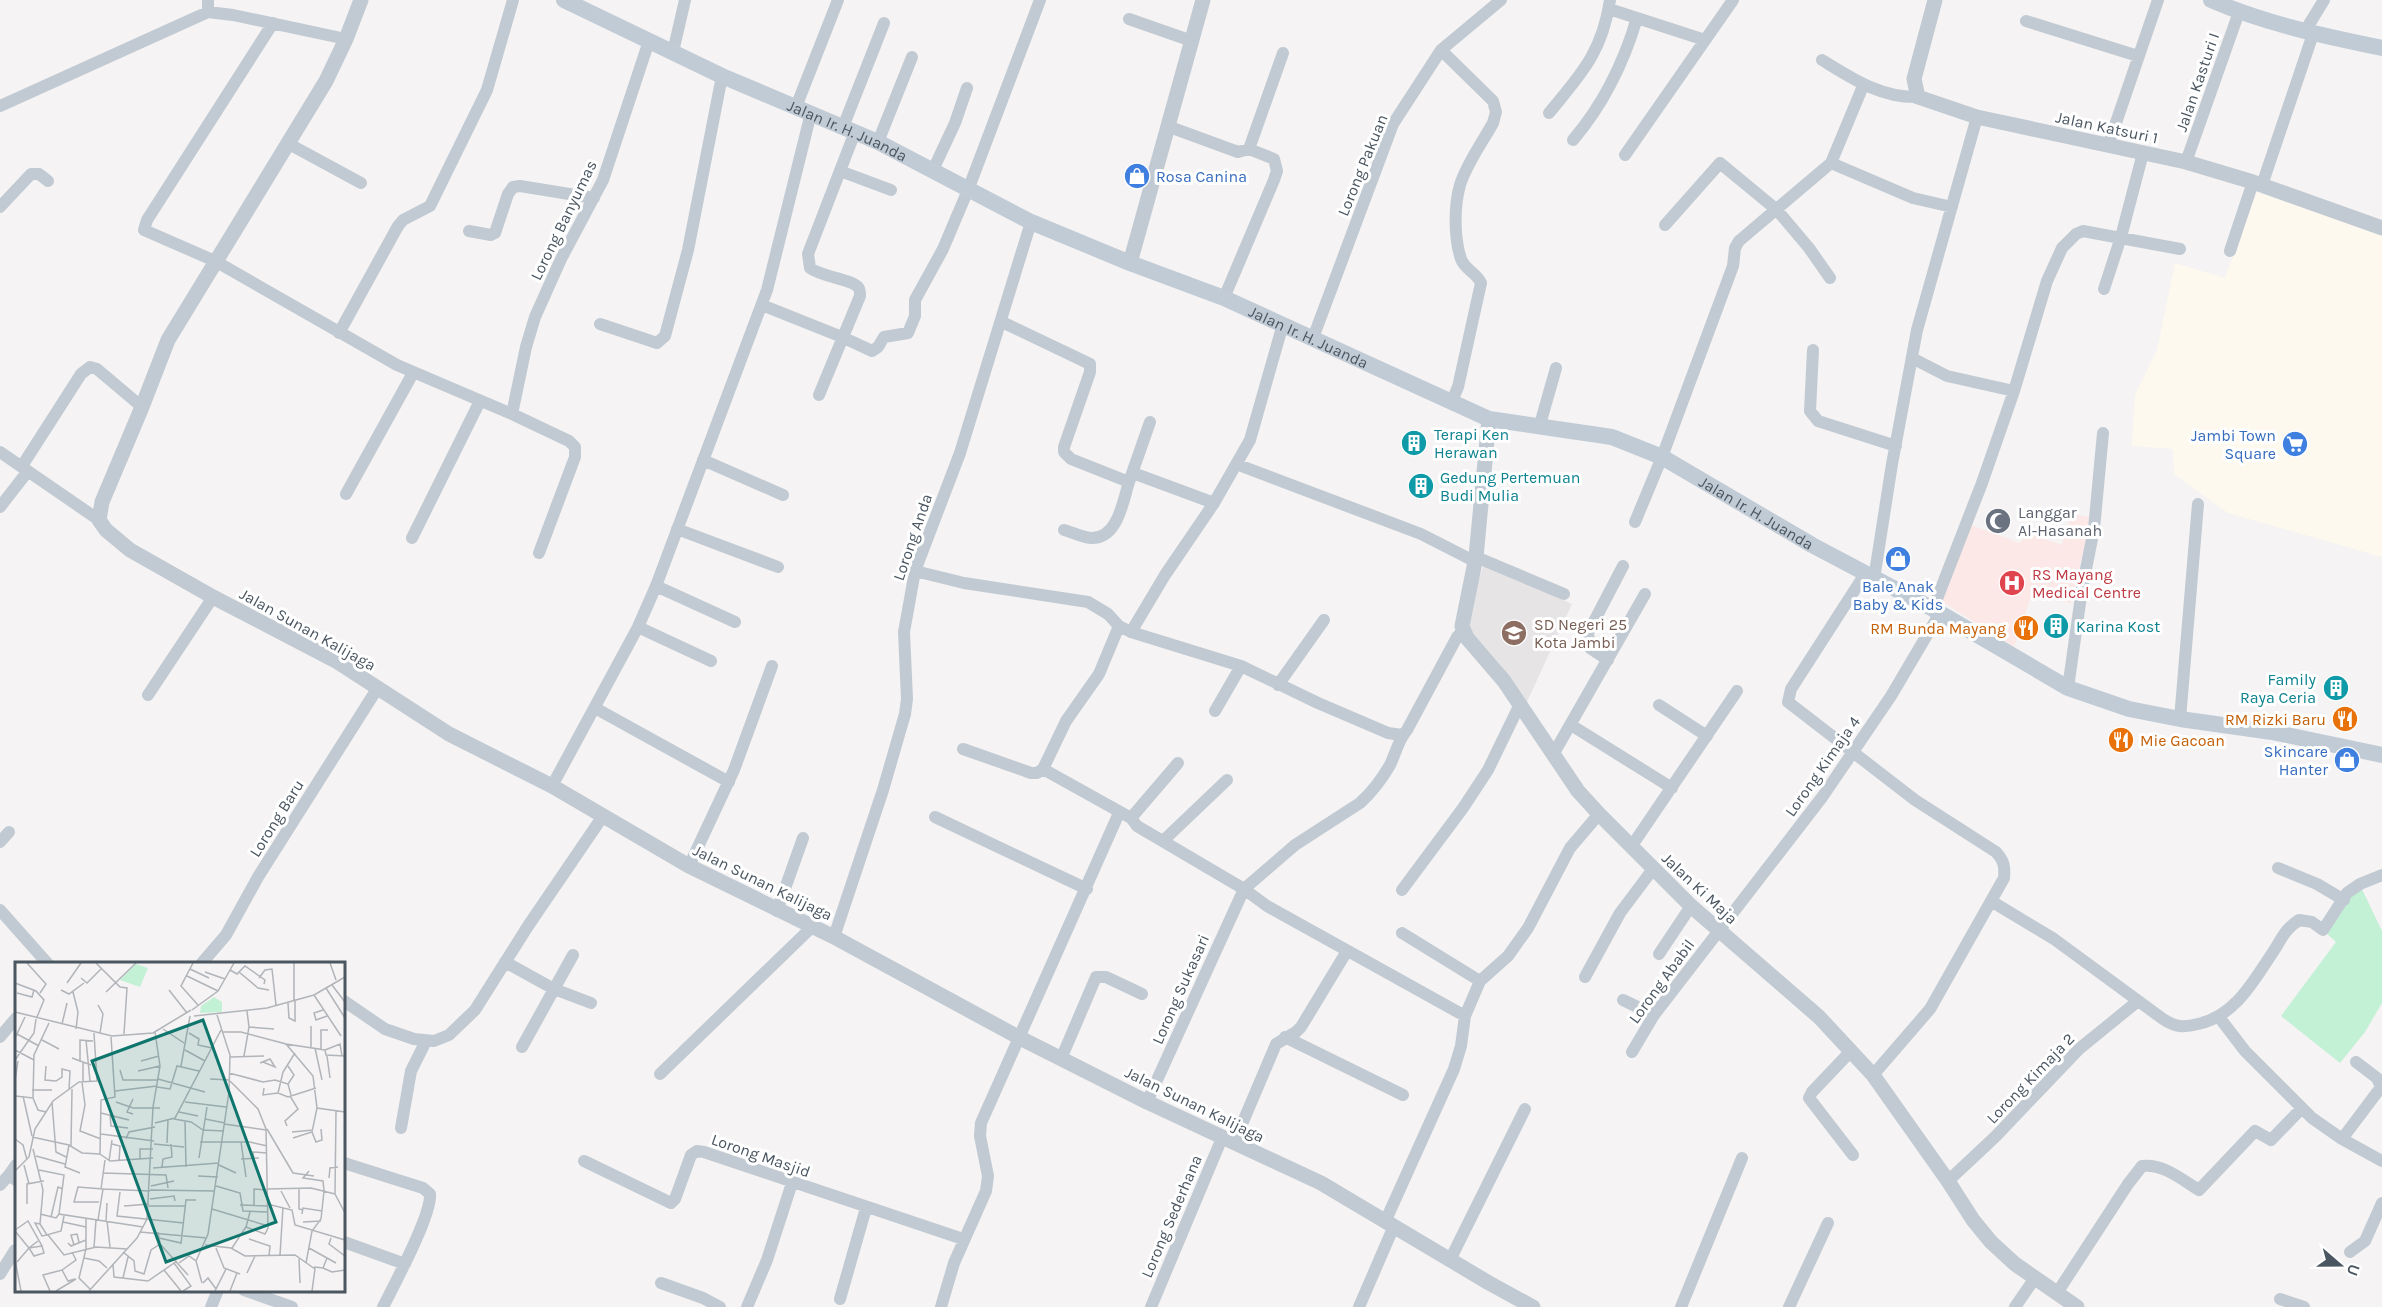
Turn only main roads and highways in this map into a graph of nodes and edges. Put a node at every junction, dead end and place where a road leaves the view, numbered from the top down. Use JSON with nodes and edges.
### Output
{"nodes":[{"id":1,"x":564,"y":0,"type":"edge"},
{"id":2,"x":2211,"y":0,"type":"edge"},
{"id":3,"x":2382,"y":48,"type":"edge"},
{"id":4,"x":2382,"y":754,"type":"edge"}],
"edges":[{"from":1,"to":4,"type":"main road","name":"Jalan Ir. H. Juanda"},
{"from":2,"to":3,"type":"main road"}]}
